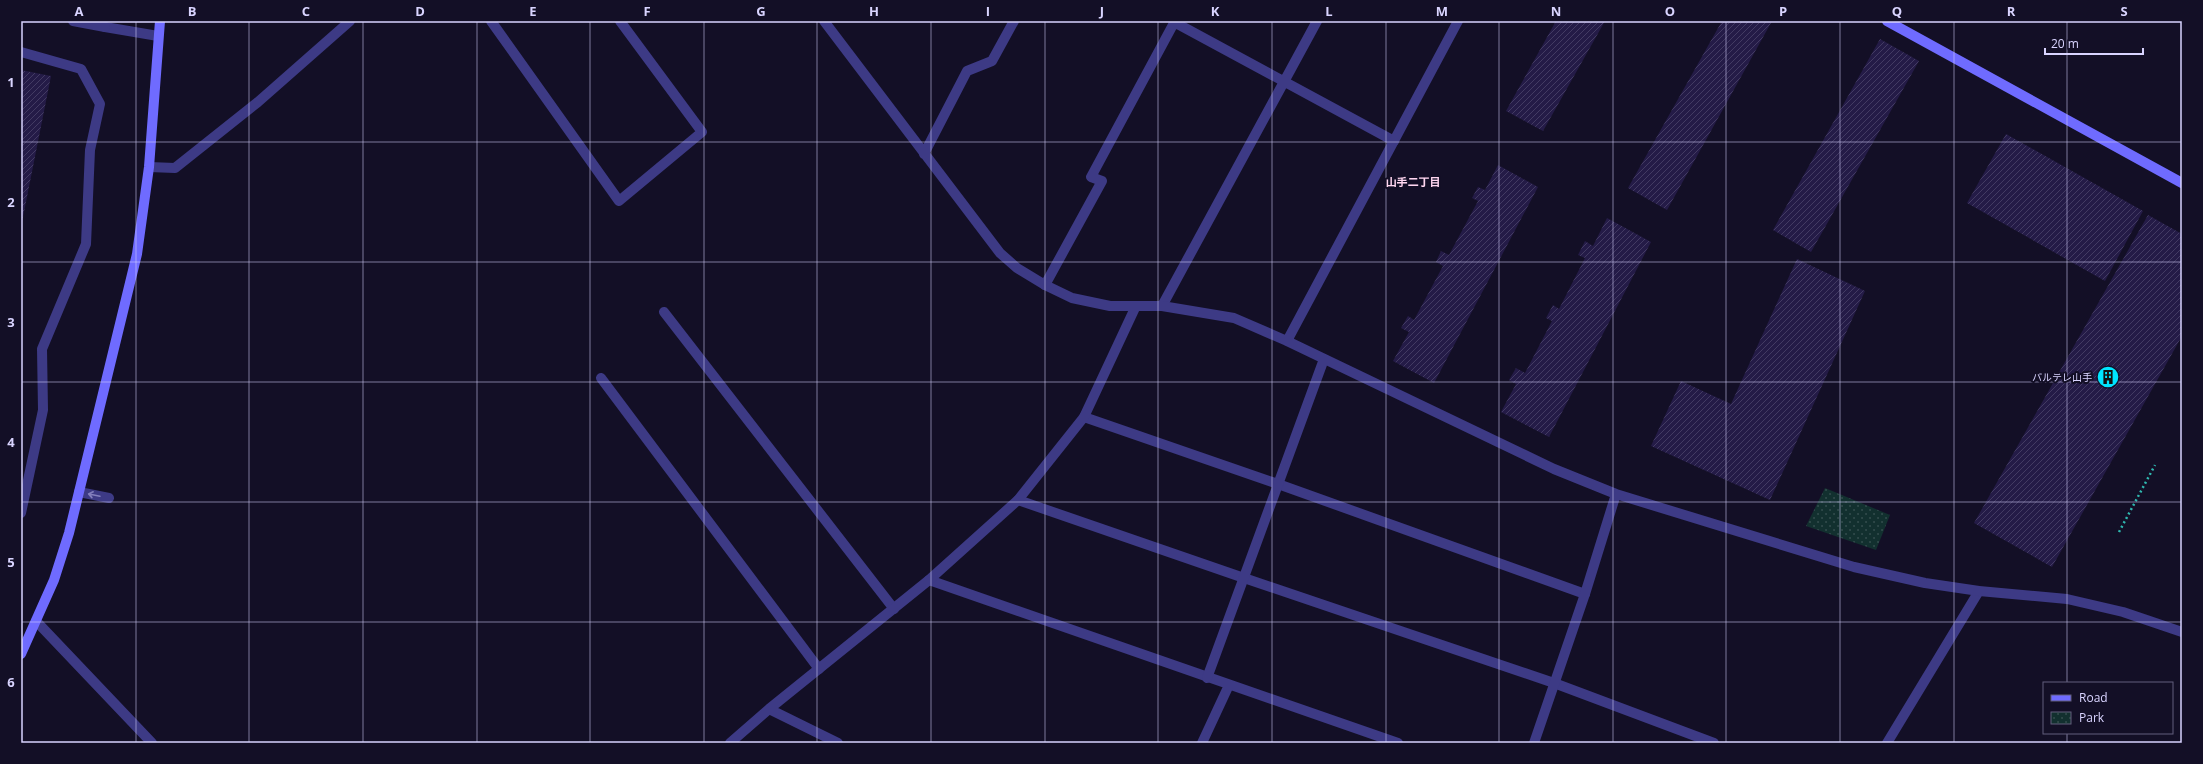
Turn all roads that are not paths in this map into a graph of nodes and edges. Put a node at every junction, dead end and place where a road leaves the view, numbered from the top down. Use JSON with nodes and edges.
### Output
{"nodes":[{"id":1,"x":73,"y":21,"type":"edge"},
{"id":2,"x":160,"y":21,"type":"edge"},
{"id":3,"x":350,"y":21,"type":"edge"},
{"id":4,"x":491,"y":21,"type":"edge"},
{"id":5,"x":620,"y":21,"type":"edge"},
{"id":6,"x":824,"y":21,"type":"edge"},
{"id":7,"x":1014,"y":21,"type":"edge"},
{"id":8,"x":1174,"y":21,"type":"edge"},
{"id":9,"x":1317,"y":21,"type":"edge"},
{"id":10,"x":1458,"y":21,"type":"edge"},
{"id":11,"x":1887,"y":21,"type":"edge"},
{"id":12,"x":158,"y":36,"type":"junction"},
{"id":13,"x":21,"y":52,"type":"edge"},
{"id":14,"x":1285,"y":80,"type":"junction"},
{"id":15,"x":1394,"y":141,"type":"junction"},
{"id":16,"x":924,"y":154,"type":"junction"},
{"id":17,"x":149,"y":167,"type":"junction"},
{"id":18,"x":2182,"y":183,"type":"edge"},
{"id":19,"x":1046,"y":285,"type":"junction"},
{"id":20,"x":1162,"y":306,"type":"junction"},
{"id":21,"x":1135,"y":308,"type":"junction"},
{"id":22,"x":664,"y":312,"type":"dead end"},
{"id":23,"x":1287,"y":341,"type":"junction"},
{"id":24,"x":1324,"y":359,"type":"junction"},
{"id":25,"x":601,"y":378,"type":"dead end"},
{"id":26,"x":1084,"y":417,"type":"junction"},
{"id":27,"x":1278,"y":484,"type":"junction"},
{"id":28,"x":79,"y":492,"type":"junction"},
{"id":29,"x":1616,"y":494,"type":"junction"},
{"id":30,"x":109,"y":498,"type":"dead end"},
{"id":31,"x":1018,"y":500,"type":"junction"},
{"id":32,"x":21,"y":513,"type":"edge"},
{"id":33,"x":1244,"y":578,"type":"junction"},
{"id":34,"x":930,"y":580,"type":"junction"},
{"id":35,"x":1979,"y":591,"type":"junction"},
{"id":36,"x":1585,"y":594,"type":"junction"},
{"id":37,"x":894,"y":609,"type":"junction"},
{"id":38,"x":36,"y":621,"type":"junction"},
{"id":39,"x":2182,"y":632,"type":"edge"},
{"id":40,"x":21,"y":654,"type":"edge"},
{"id":41,"x":819,"y":669,"type":"junction"},
{"id":42,"x":1207,"y":678,"type":"junction"},
{"id":43,"x":1554,"y":682,"type":"junction"},
{"id":44,"x":1229,"y":685,"type":"junction"},
{"id":45,"x":769,"y":709,"type":"junction"},
{"id":46,"x":152,"y":743,"type":"edge"},
{"id":47,"x":730,"y":743,"type":"edge"},
{"id":48,"x":838,"y":743,"type":"edge"},
{"id":49,"x":1202,"y":743,"type":"edge"},
{"id":50,"x":1398,"y":743,"type":"edge"},
{"id":51,"x":1534,"y":743,"type":"edge"},
{"id":52,"x":1714,"y":743,"type":"edge"},
{"id":53,"x":1887,"y":743,"type":"edge"}],
"edges":[{"from":1,"to":12,"type":"street"},
{"from":2,"to":12,"type":"street"},
{"from":3,"to":17,"type":"street"},
{"from":4,"to":5,"type":"street"},
{"from":6,"to":16,"type":"street"},
{"from":7,"to":16,"type":"street"},
{"from":8,"to":14,"type":"street"},
{"from":8,"to":19,"type":"street"},
{"from":9,"to":14,"type":"street"},
{"from":10,"to":15,"type":"street"},
{"from":11,"to":18,"type":"street"},
{"from":12,"to":17,"type":"street"},
{"from":13,"to":32,"type":"street"},
{"from":14,"to":15,"type":"street"},
{"from":14,"to":20,"type":"street"},
{"from":15,"to":23,"type":"street"},
{"from":16,"to":19,"type":"street"},
{"from":17,"to":28,"type":"street"},
{"from":19,"to":21,"type":"street"},
{"from":20,"to":21,"type":"street"},
{"from":20,"to":23,"type":"street"},
{"from":21,"to":26,"type":"street"},
{"from":22,"to":37,"type":"street"},
{"from":23,"to":24,"type":"street"},
{"from":24,"to":27,"type":"street"},
{"from":24,"to":29,"type":"street"},
{"from":25,"to":41,"type":"street"},
{"from":26,"to":27,"type":"street"},
{"from":26,"to":31,"type":"street"},
{"from":27,"to":33,"type":"street"},
{"from":27,"to":36,"type":"street"},
{"from":30,"to":28,"type":"street","one_way":true},
{"from":28,"to":38,"type":"street"},
{"from":29,"to":35,"type":"street"},
{"from":29,"to":36,"type":"street"},
{"from":31,"to":33,"type":"street"},
{"from":31,"to":34,"type":"street"},
{"from":33,"to":42,"type":"street"},
{"from":33,"to":43,"type":"street"},
{"from":34,"to":37,"type":"street"},
{"from":34,"to":42,"type":"street"},
{"from":35,"to":39,"type":"street"},
{"from":35,"to":53,"type":"street"},
{"from":36,"to":43,"type":"street"},
{"from":37,"to":41,"type":"street"},
{"from":38,"to":40,"type":"street"},
{"from":38,"to":46,"type":"street"},
{"from":41,"to":45,"type":"street"},
{"from":42,"to":44,"type":"street"},
{"from":43,"to":51,"type":"street"},
{"from":43,"to":52,"type":"street"},
{"from":44,"to":49,"type":"street"},
{"from":44,"to":50,"type":"street"},
{"from":45,"to":47,"type":"street"},
{"from":45,"to":48,"type":"street"}]}
